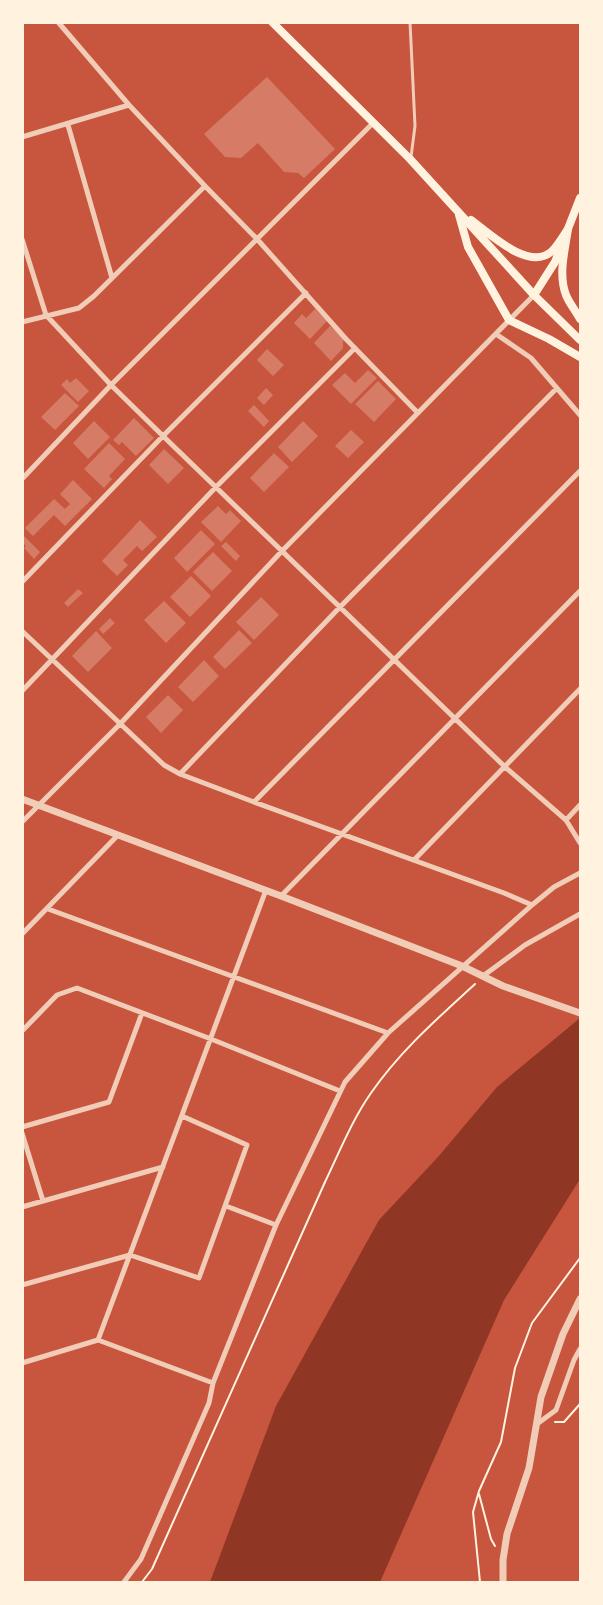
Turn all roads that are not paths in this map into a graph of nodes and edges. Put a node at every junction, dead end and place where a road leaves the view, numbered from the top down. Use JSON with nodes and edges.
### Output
{"nodes":[{"id":1,"x":58,"y":22,"type":"edge"},
{"id":2,"x":272,"y":22,"type":"edge"},
{"id":3,"x":410,"y":22,"type":"edge"},
{"id":4,"x":129,"y":105,"type":"junction"},
{"id":5,"x":373,"y":123,"type":"junction"},
{"id":6,"x":68,"y":125,"type":"junction"},
{"id":7,"x":22,"y":138,"type":"edge"},
{"id":8,"x":410,"y":159,"type":"junction"},
{"id":9,"x":205,"y":186,"type":"junction"},
{"id":10,"x":580,"y":198,"type":"edge"},
{"id":11,"x":458,"y":212,"type":"junction"},
{"id":12,"x":568,"y":229,"type":"junction"},
{"id":13,"x":257,"y":238,"type":"junction"},
{"id":14,"x":22,"y":239,"type":"edge"},
{"id":15,"x":112,"y":278,"type":"junction"},
{"id":16,"x":306,"y":293,"type":"junction"},
{"id":17,"x":534,"y":295,"type":"junction"},
{"id":18,"x":46,"y":315,"type":"junction"},
{"id":19,"x":580,"y":319,"type":"edge"},
{"id":20,"x":509,"y":320,"type":"junction"},
{"id":21,"x":22,"y":322,"type":"edge"},
{"id":22,"x":496,"y":334,"type":"junction"},
{"id":23,"x":580,"y":340,"type":"edge"},
{"id":24,"x":355,"y":348,"type":"junction"},
{"id":25,"x":580,"y":357,"type":"edge"},
{"id":26,"x":111,"y":386,"type":"junction"},
{"id":27,"x":556,"y":388,"type":"junction"},
{"id":28,"x":418,"y":413,"type":"junction"},
{"id":29,"x":580,"y":415,"type":"edge"},
{"id":30,"x":163,"y":436,"type":"junction"},
{"id":31,"x":580,"y":471,"type":"edge"},
{"id":32,"x":22,"y":479,"type":"edge"},
{"id":33,"x":216,"y":487,"type":"junction"},
{"id":34,"x":282,"y":551,"type":"junction"},
{"id":35,"x":22,"y":582,"type":"edge"},
{"id":36,"x":580,"y":591,"type":"edge"},
{"id":37,"x":340,"y":607,"type":"junction"},
{"id":38,"x":22,"y":631,"type":"edge"},
{"id":39,"x":52,"y":660,"type":"junction"},
{"id":40,"x":395,"y":660,"type":"junction"},
{"id":41,"x":580,"y":689,"type":"edge"},
{"id":42,"x":22,"y":692,"type":"edge"},
{"id":43,"x":455,"y":718,"type":"junction"},
{"id":44,"x":120,"y":724,"type":"junction"},
{"id":45,"x":504,"y":766,"type":"junction"},
{"id":46,"x":180,"y":774,"type":"junction"},
{"id":47,"x":22,"y":799,"type":"edge"},
{"id":48,"x":254,"y":802,"type":"junction"},
{"id":49,"x":580,"y":805,"type":"edge"},
{"id":50,"x":39,"y":806,"type":"junction"},
{"id":51,"x":566,"y":820,"type":"junction"},
{"id":52,"x":22,"y":822,"type":"edge"},
{"id":53,"x":342,"y":834,"type":"junction"},
{"id":54,"x":118,"y":835,"type":"junction"},
{"id":55,"x":580,"y":843,"type":"edge"},
{"id":56,"x":414,"y":860,"type":"junction"},
{"id":57,"x":580,"y":873,"type":"edge"},
{"id":58,"x":266,"y":890,"type":"junction"},
{"id":59,"x":281,"y":896,"type":"junction"},
{"id":60,"x":532,"y":905,"type":"junction"},
{"id":61,"x":48,"y":909,"type":"junction"},
{"id":62,"x":580,"y":914,"type":"edge"},
{"id":63,"x":22,"y":934,"type":"edge"},
{"id":64,"x":462,"y":966,"type":"junction"},
{"id":65,"x":234,"y":976,"type":"junction"},
{"id":66,"x":483,"y":976,"type":"junction"},
{"id":67,"x":142,"y":1012,"type":"junction"},
{"id":68,"x":580,"y":1013,"type":"edge"},
{"id":69,"x":22,"y":1031,"type":"edge"},
{"id":70,"x":388,"y":1033,"type":"junction"},
{"id":71,"x":210,"y":1039,"type":"junction"},
{"id":72,"x":340,"y":1091,"type":"junction"},
{"id":73,"x":182,"y":1116,"type":"junction"},
{"id":74,"x":22,"y":1127,"type":"edge"},
{"id":75,"x":22,"y":1133,"type":"edge"},
{"id":76,"x":163,"y":1167,"type":"junction"},
{"id":77,"x":43,"y":1201,"type":"junction"},
{"id":78,"x":226,"y":1206,"type":"junction"},
{"id":79,"x":22,"y":1207,"type":"edge"},
{"id":80,"x":276,"y":1225,"type":"junction"},
{"id":81,"x":130,"y":1255,"type":"junction"},
{"id":82,"x":22,"y":1285,"type":"edge"},
{"id":83,"x":580,"y":1299,"type":"edge"},
{"id":84,"x":98,"y":1340,"type":"junction"},
{"id":85,"x":580,"y":1349,"type":"edge"},
{"id":86,"x":22,"y":1363,"type":"edge"},
{"id":87,"x":213,"y":1383,"type":"junction"},
{"id":88,"x":537,"y":1424,"type":"junction"},
{"id":89,"x":124,"y":1582,"type":"edge"},
{"id":90,"x":503,"y":1582,"type":"edge"}],
"edges":[{"from":1,"to":4,"type":"street"},
{"from":2,"to":5,"type":"main road"},
{"from":3,"to":8,"type":"lane"},
{"from":4,"to":6,"type":"street"},
{"from":4,"to":9,"type":"street"},
{"from":5,"to":8,"type":"main road"},
{"from":5,"to":13,"type":"street"},
{"from":6,"to":7,"type":"street"},
{"from":6,"to":15,"type":"street"},
{"from":8,"to":11,"type":"main road"},
{"from":9,"to":13,"type":"street"},
{"from":9,"to":15,"type":"street"},
{"from":10,"to":12,"type":"main road"},
{"from":11,"to":12,"type":"main road"},
{"from":11,"to":17,"type":"main road"},
{"from":11,"to":20,"type":"main road"},
{"from":12,"to":17,"type":"main road"},
{"from":12,"to":19,"type":"main road"},
{"from":13,"to":16,"type":"street"},
{"from":13,"to":26,"type":"street"},
{"from":14,"to":18,"type":"street"},
{"from":15,"to":18,"type":"street"},
{"from":16,"to":24,"type":"street"},
{"from":16,"to":30,"type":"street"},
{"from":17,"to":20,"type":"street"},
{"from":17,"to":23,"type":"main road"},
{"from":18,"to":21,"type":"street"},
{"from":18,"to":26,"type":"street"},
{"from":20,"to":22,"type":"street"},
{"from":20,"to":25,"type":"main road"},
{"from":22,"to":27,"type":"street"},
{"from":22,"to":28,"type":"street"},
{"from":24,"to":28,"type":"street"},
{"from":24,"to":33,"type":"street"},
{"from":26,"to":30,"type":"street"},
{"from":26,"to":32,"type":"street"},
{"from":27,"to":29,"type":"street"},
{"from":27,"to":37,"type":"street"},
{"from":28,"to":34,"type":"street"},
{"from":30,"to":33,"type":"street"},
{"from":30,"to":35,"type":"street"},
{"from":31,"to":40,"type":"street"},
{"from":33,"to":34,"type":"street"},
{"from":33,"to":39,"type":"street"},
{"from":34,"to":37,"type":"street"},
{"from":34,"to":44,"type":"street"},
{"from":36,"to":43,"type":"street"},
{"from":37,"to":40,"type":"street"},
{"from":37,"to":46,"type":"street"},
{"from":38,"to":39,"type":"street"},
{"from":39,"to":42,"type":"street"},
{"from":39,"to":44,"type":"street"},
{"from":40,"to":43,"type":"street"},
{"from":40,"to":48,"type":"street"},
{"from":41,"to":45,"type":"street"},
{"from":43,"to":45,"type":"street"},
{"from":43,"to":53,"type":"street"},
{"from":44,"to":46,"type":"street"},
{"from":44,"to":50,"type":"street"},
{"from":45,"to":51,"type":"street"},
{"from":45,"to":56,"type":"street"},
{"from":46,"to":48,"type":"street"},
{"from":47,"to":50,"type":"street"},
{"from":48,"to":53,"type":"street"},
{"from":49,"to":51,"type":"street"},
{"from":50,"to":52,"type":"street"},
{"from":50,"to":54,"type":"street"},
{"from":51,"to":55,"type":"street"},
{"from":53,"to":56,"type":"street"},
{"from":53,"to":59,"type":"street"},
{"from":54,"to":58,"type":"street"},
{"from":54,"to":61,"type":"street"},
{"from":56,"to":60,"type":"street"},
{"from":57,"to":60,"type":"street"},
{"from":58,"to":59,"type":"street"},
{"from":58,"to":65,"type":"street"},
{"from":59,"to":64,"type":"street"},
{"from":60,"to":64,"type":"street"},
{"from":61,"to":63,"type":"street"},
{"from":61,"to":65,"type":"street"},
{"from":62,"to":66,"type":"street"},
{"from":64,"to":66,"type":"street"},
{"from":64,"to":70,"type":"street"},
{"from":65,"to":70,"type":"street"},
{"from":65,"to":71,"type":"street"},
{"from":66,"to":68,"type":"street"},
{"from":67,"to":69,"type":"street"},
{"from":67,"to":71,"type":"street"},
{"from":67,"to":74,"type":"street"},
{"from":70,"to":72,"type":"street"},
{"from":71,"to":72,"type":"street"},
{"from":71,"to":73,"type":"street"},
{"from":72,"to":80,"type":"street"},
{"from":73,"to":76,"type":"street"},
{"from":73,"to":78,"type":"street"},
{"from":75,"to":77,"type":"street"},
{"from":76,"to":77,"type":"street"},
{"from":76,"to":81,"type":"street"},
{"from":77,"to":79,"type":"street"},
{"from":78,"to":80,"type":"street"},
{"from":78,"to":81,"type":"street"},
{"from":80,"to":87,"type":"street"},
{"from":81,"to":82,"type":"street"},
{"from":81,"to":84,"type":"street"},
{"from":83,"to":88,"type":"street"},
{"from":84,"to":86,"type":"street"},
{"from":84,"to":87,"type":"street"},
{"from":85,"to":88,"type":"street"},
{"from":87,"to":89,"type":"street"},
{"from":88,"to":90,"type":"street"}]}
